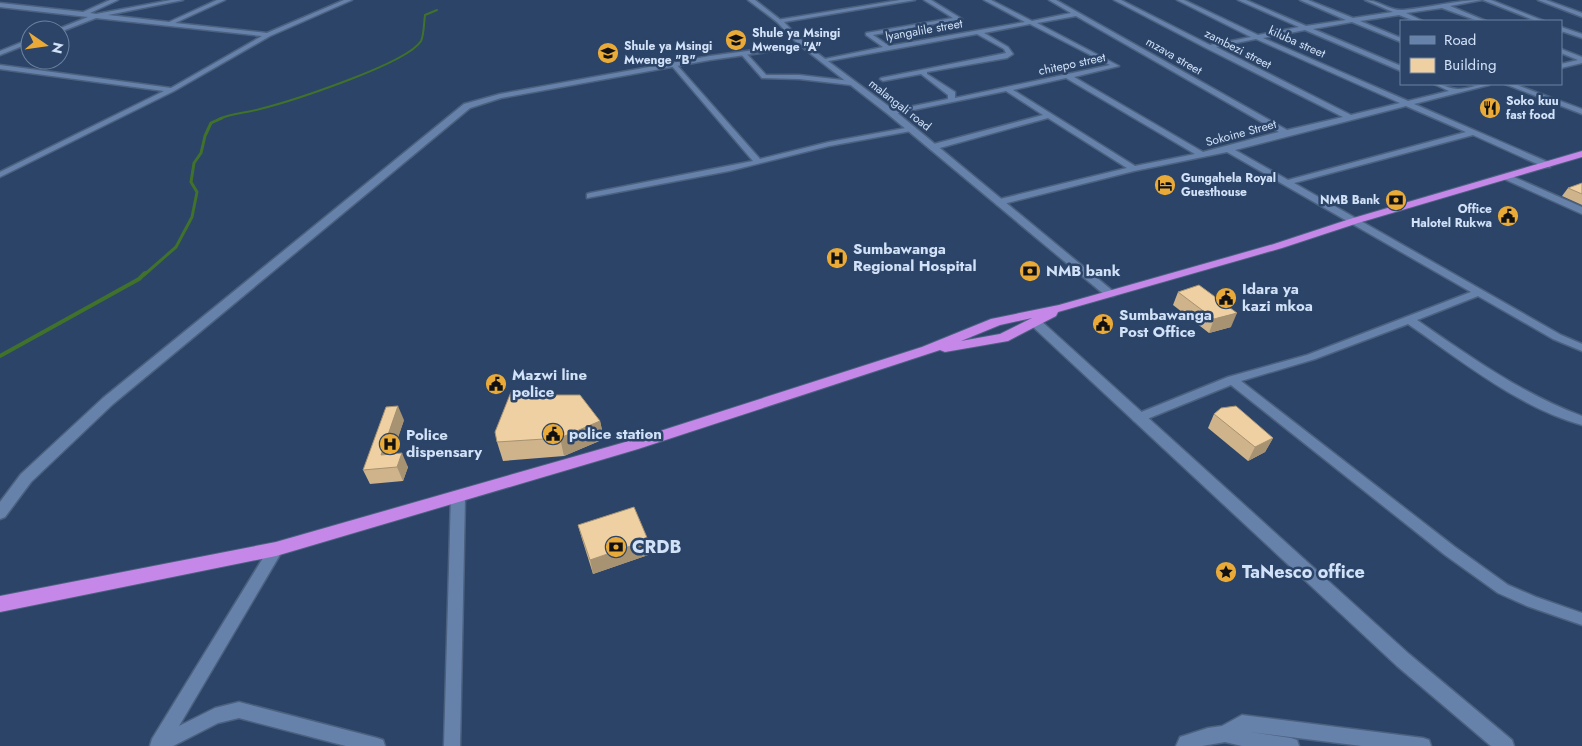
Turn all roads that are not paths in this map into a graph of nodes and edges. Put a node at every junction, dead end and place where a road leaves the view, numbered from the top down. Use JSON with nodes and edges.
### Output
{"nodes":[{"id":1,"x":115,"y":0,"type":"edge"},
{"id":2,"x":180,"y":0,"type":"edge"},
{"id":3,"x":222,"y":0,"type":"edge"},
{"id":4,"x":349,"y":0,"type":"edge"},
{"id":5,"x":751,"y":0,"type":"edge"},
{"id":6,"x":912,"y":0,"type":"edge"},
{"id":7,"x":927,"y":0,"type":"edge"},
{"id":8,"x":987,"y":0,"type":"edge"},
{"id":9,"x":1052,"y":0,"type":"edge"},
{"id":10,"x":1118,"y":0,"type":"edge"},
{"id":11,"x":1180,"y":0,"type":"edge"},
{"id":12,"x":1241,"y":0,"type":"edge"},
{"id":13,"x":1303,"y":0,"type":"edge"},
{"id":14,"x":1368,"y":0,"type":"edge"},
{"id":15,"x":1428,"y":0,"type":"edge"},
{"id":16,"x":1479,"y":0,"type":"edge"},
{"id":17,"x":1486,"y":0,"type":"edge"},
{"id":18,"x":1541,"y":0,"type":"edge"},
{"id":19,"x":31,"y":2,"type":"dead end"},
{"id":20,"x":0,"y":5,"type":"edge"},
{"id":21,"x":1441,"y":5,"type":"junction"},
{"id":22,"x":18,"y":7,"type":"junction"},
{"id":23,"x":1399,"y":12,"type":"junction"},
{"id":24,"x":1078,"y":14,"type":"junction"},
{"id":25,"x":81,"y":15,"type":"junction"},
{"id":26,"x":1582,"y":15,"type":"edge"},
{"id":27,"x":95,"y":16,"type":"junction"},
{"id":28,"x":1352,"y":20,"type":"junction"},
{"id":29,"x":1418,"y":20,"type":"edge"},
{"id":30,"x":1480,"y":20,"type":"edge"},
{"id":31,"x":1538,"y":20,"type":"edge"},
{"id":32,"x":779,"y":21,"type":"junction"},
{"id":33,"x":1030,"y":22,"type":"junction"},
{"id":34,"x":170,"y":23,"type":"junction"},
{"id":35,"x":70,"y":26,"type":"edge"},
{"id":36,"x":1304,"y":28,"type":"junction"},
{"id":37,"x":1562,"y":29,"type":"edge"},
{"id":38,"x":978,"y":32,"type":"junction"},
{"id":39,"x":268,"y":35,"type":"junction"},
{"id":40,"x":1582,"y":36,"type":"edge"},
{"id":41,"x":1258,"y":38,"type":"junction"},
{"id":42,"x":1400,"y":40,"type":"edge"},
{"id":43,"x":803,"y":44,"type":"junction"},
{"id":44,"x":20,"y":46,"type":"edge"},
{"id":45,"x":1208,"y":47,"type":"junction"},
{"id":46,"x":888,"y":48,"type":"junction"},
{"id":47,"x":1562,"y":51,"type":"edge"},
{"id":48,"x":0,"y":53,"type":"edge"},
{"id":49,"x":743,"y":53,"type":"junction"},
{"id":50,"x":823,"y":60,"type":"junction"},
{"id":51,"x":1582,"y":60,"type":"edge"},
{"id":52,"x":674,"y":65,"type":"junction"},
{"id":53,"x":1562,"y":66,"type":"edge"},
{"id":54,"x":0,"y":67,"type":"edge"},
{"id":55,"x":1400,"y":69,"type":"edge"},
{"id":56,"x":923,"y":72,"type":"junction"},
{"id":57,"x":1067,"y":76,"type":"junction"},
{"id":58,"x":883,"y":78,"type":"dead end"},
{"id":59,"x":851,"y":82,"type":"junction"},
{"id":60,"x":1439,"y":85,"type":"edge"},
{"id":61,"x":1483,"y":85,"type":"edge"},
{"id":62,"x":1511,"y":85,"type":"edge"},
{"id":63,"x":1007,"y":89,"type":"junction"},
{"id":64,"x":172,"y":90,"type":"junction"},
{"id":65,"x":1455,"y":92,"type":"junction"},
{"id":66,"x":951,"y":101,"type":"junction"},
{"id":67,"x":1405,"y":104,"type":"junction"},
{"id":68,"x":1582,"y":112,"type":"edge"},
{"id":69,"x":892,"y":114,"type":"junction"},
{"id":70,"x":1050,"y":115,"type":"junction"},
{"id":71,"x":1349,"y":117,"type":"junction"},
{"id":72,"x":911,"y":129,"type":"junction"},
{"id":73,"x":1286,"y":132,"type":"junction"},
{"id":74,"x":1473,"y":133,"type":"junction"},
{"id":75,"x":933,"y":147,"type":"junction"},
{"id":76,"x":1228,"y":149,"type":"junction"},
{"id":77,"x":1582,"y":154,"type":"edge"},
{"id":78,"x":1203,"y":155,"type":"junction"},
{"id":79,"x":758,"y":161,"type":"junction"},
{"id":80,"x":1547,"y":165,"type":"junction"},
{"id":81,"x":1134,"y":169,"type":"junction"},
{"id":82,"x":0,"y":175,"type":"edge"},
{"id":83,"x":1507,"y":177,"type":"junction"},
{"id":84,"x":1285,"y":183,"type":"junction"},
{"id":85,"x":590,"y":196,"type":"dead end"},
{"id":86,"x":1000,"y":202,"type":"junction"},
{"id":87,"x":1582,"y":211,"type":"edge"},
{"id":88,"x":1354,"y":221,"type":"junction"},
{"id":89,"x":1480,"y":292,"type":"junction"},
{"id":90,"x":1110,"y":294,"type":"junction"},
{"id":91,"x":1061,"y":308,"type":"junction"},
{"id":92,"x":1408,"y":319,"type":"junction"},
{"id":93,"x":1003,"y":320,"type":"junction"},
{"id":94,"x":1036,"y":323,"type":"junction"},
{"id":95,"x":984,"y":326,"type":"junction"},
{"id":96,"x":1017,"y":332,"type":"junction"},
{"id":97,"x":999,"y":339,"type":"junction"},
{"id":98,"x":1582,"y":348,"type":"edge"},
{"id":99,"x":927,"y":350,"type":"junction"},
{"id":100,"x":1232,"y":380,"type":"junction"},
{"id":101,"x":1138,"y":418,"type":"junction"},
{"id":102,"x":1582,"y":422,"type":"edge"},
{"id":103,"x":458,"y":496,"type":"junction"},
{"id":104,"x":0,"y":513,"type":"edge"},
{"id":105,"x":276,"y":549,"type":"junction"},
{"id":106,"x":0,"y":604,"type":"edge"},
{"id":107,"x":1582,"y":618,"type":"edge"},
{"id":108,"x":1225,"y":734,"type":"junction"},
{"id":109,"x":158,"y":746,"type":"edge"},
{"id":110,"x":377,"y":746,"type":"edge"},
{"id":111,"x":452,"y":746,"type":"edge"},
{"id":112,"x":1184,"y":746,"type":"edge"},
{"id":113,"x":1291,"y":746,"type":"edge"},
{"id":114,"x":1423,"y":746,"type":"edge"},
{"id":115,"x":1505,"y":746,"type":"edge"}],
"edges":[{"from":1,"to":25,"type":"street"},
{"from":2,"to":27,"type":"street"},
{"from":3,"to":34,"type":"street"},
{"from":4,"to":39,"type":"street"},
{"from":5,"to":32,"type":"street"},
{"from":6,"to":32,"type":"street"},
{"from":7,"to":46,"type":"street"},
{"from":8,"to":33,"type":"street","name":"chitepo street"},
{"from":9,"to":24,"type":"street","name":"mzava street"},
{"from":10,"to":45,"type":"street","name":"zambezi street"},
{"from":11,"to":41,"type":"street","name":"kiluba street"},
{"from":12,"to":36,"type":"street"},
{"from":13,"to":28,"type":"street"},
{"from":14,"to":23,"type":"street"},
{"from":15,"to":21,"type":"street"},
{"from":16,"to":21,"type":"street"},
{"from":17,"to":31,"type":"street"},
{"from":18,"to":26,"type":"street"},
{"from":19,"to":22,"type":"street"},
{"from":20,"to":22,"type":"street"},
{"from":21,"to":23,"type":"street"},
{"from":21,"to":30,"type":"street"},
{"from":22,"to":25,"type":"street"},
{"from":23,"to":28,"type":"street"},
{"from":23,"to":29,"type":"street"},
{"from":24,"to":33,"type":"street","name":"lyangalile street"},
{"from":24,"to":73,"type":"street","name":"mzava street"},
{"from":25,"to":27,"type":"street"},
{"from":27,"to":34,"type":"street"},
{"from":27,"to":35,"type":"street"},
{"from":28,"to":36,"type":"street"},
{"from":28,"to":42,"type":"street"},
{"from":32,"to":43,"type":"street","name":"malangali road"},
{"from":33,"to":38,"type":"street","name":"lyangalile street"},
{"from":33,"to":57,"type":"street","name":"chitepo street"},
{"from":34,"to":39,"type":"street"},
{"from":36,"to":41,"type":"street"},
{"from":36,"to":55,"type":"street"},
{"from":37,"to":40,"type":"street"},
{"from":38,"to":46,"type":"street","name":"lyangalile street"},
{"from":38,"to":56,"type":"street"},
{"from":39,"to":64,"type":"street"},
{"from":41,"to":45,"type":"street"},
{"from":41,"to":67,"type":"street","name":"kiluba street"},
{"from":43,"to":49,"type":"street"},
{"from":43,"to":50,"type":"street","name":"malangali road"},
{"from":44,"to":48,"type":"street"},
{"from":45,"to":71,"type":"street","name":"zambezi street"},
{"from":46,"to":50,"type":"street","name":"lyangalile street"},
{"from":47,"to":51,"type":"street"},
{"from":49,"to":52,"type":"street"},
{"from":49,"to":59,"type":"street"},
{"from":50,"to":59,"type":"street","name":"malangali road"},
{"from":51,"to":53,"type":"street"},
{"from":52,"to":79,"type":"street"},
{"from":52,"to":104,"type":"street"},
{"from":54,"to":64,"type":"street"},
{"from":56,"to":58,"type":"street"},
{"from":56,"to":66,"type":"street"},
{"from":57,"to":63,"type":"street","name":"chitepo street"},
{"from":57,"to":78,"type":"street"},
{"from":59,"to":69,"type":"street","name":"malangali road"},
{"from":60,"to":65,"type":"street"},
{"from":61,"to":65,"type":"street","name":"Sokoine Street"},
{"from":62,"to":68,"type":"street"},
{"from":63,"to":66,"type":"street","name":"chitepo street"},
{"from":63,"to":70,"type":"street"},
{"from":64,"to":82,"type":"street"},
{"from":65,"to":67,"type":"street","name":"Sokoine Street"},
{"from":66,"to":69,"type":"street","name":"chitepo street"},
{"from":67,"to":71,"type":"street","name":"Sokoine Street"},
{"from":67,"to":74,"type":"street","name":"kiluba street"},
{"from":69,"to":72,"type":"street","name":"malangali road"},
{"from":70,"to":75,"type":"street"},
{"from":70,"to":81,"type":"street"},
{"from":71,"to":73,"type":"street","name":"Sokoine Street"},
{"from":72,"to":75,"type":"street","name":"malangali road"},
{"from":72,"to":79,"type":"street"},
{"from":73,"to":76,"type":"street","name":"Sokoine Street"},
{"from":74,"to":80,"type":"street","name":"kiluba street"},
{"from":74,"to":84,"type":"street"},
{"from":75,"to":86,"type":"street","name":"malangali road"},
{"from":76,"to":78,"type":"street","name":"Sokoine Street"},
{"from":76,"to":84,"type":"street"},
{"from":77,"to":80,"type":"highway"},
{"from":78,"to":81,"type":"street","name":"Sokoine Street"},
{"from":79,"to":85,"type":"street"},
{"from":80,"to":83,"type":"highway"},
{"from":81,"to":86,"type":"street","name":"Sokoine Street"},
{"from":83,"to":87,"type":"street"},
{"from":83,"to":88,"type":"highway"},
{"from":84,"to":88,"type":"street"},
{"from":86,"to":90,"type":"street","name":"malangali road"},
{"from":88,"to":89,"type":"street"},
{"from":88,"to":90,"type":"highway"},
{"from":89,"to":92,"type":"street"},
{"from":89,"to":98,"type":"street"},
{"from":90,"to":91,"type":"highway"},
{"from":91,"to":93,"type":"highway"},
{"from":91,"to":94,"type":"highway"},
{"from":92,"to":100,"type":"street"},
{"from":92,"to":102,"type":"street"},
{"from":93,"to":95,"type":"highway"},
{"from":93,"to":96,"type":"highway"},
{"from":94,"to":96,"type":"highway"},
{"from":94,"to":101,"type":"street"},
{"from":95,"to":97,"type":"highway"},
{"from":95,"to":99,"type":"highway"},
{"from":96,"to":97,"type":"highway"},
{"from":97,"to":99,"type":"highway"},
{"from":99,"to":103,"type":"highway"},
{"from":100,"to":101,"type":"street"},
{"from":100,"to":107,"type":"street"},
{"from":101,"to":115,"type":"street"},
{"from":103,"to":105,"type":"highway"},
{"from":103,"to":111,"type":"street"},
{"from":105,"to":106,"type":"highway"},
{"from":105,"to":109,"type":"street"},
{"from":108,"to":112,"type":"street"},
{"from":108,"to":113,"type":"street"},
{"from":108,"to":114,"type":"street"},
{"from":109,"to":110,"type":"street"}]}
